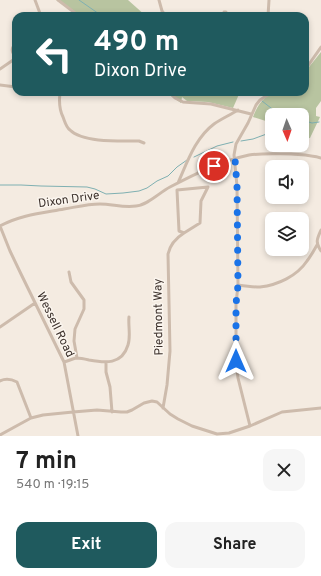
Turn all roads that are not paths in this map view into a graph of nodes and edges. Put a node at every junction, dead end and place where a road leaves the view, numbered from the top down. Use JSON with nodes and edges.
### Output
{"nodes":[{"id":1,"x":35,"y":0,"type":"edge"},
{"id":2,"x":58,"y":0,"type":"edge"},
{"id":3,"x":159,"y":0,"type":"edge"},
{"id":4,"x":269,"y":0,"type":"edge"},
{"id":5,"x":40,"y":12,"type":"edge"},
{"id":6,"x":74,"y":12,"type":"edge"},
{"id":7,"x":163,"y":12,"type":"edge"},
{"id":8,"x":268,"y":12,"type":"edge"},
{"id":9,"x":321,"y":47,"type":"edge"},
{"id":10,"x":12,"y":60,"type":"edge"},
{"id":11,"x":309,"y":64,"type":"edge"},
{"id":12,"x":0,"y":69,"type":"edge"},
{"id":13,"x":0,"y":86,"type":"edge"},
{"id":14,"x":12,"y":87,"type":"edge"},
{"id":15,"x":60,"y":96,"type":"edge"},
{"id":16,"x":173,"y":96,"type":"edge"},
{"id":17,"x":266,"y":96,"type":"edge"},
{"id":18,"x":238,"y":110,"type":"junction"},
{"id":19,"x":251,"y":114,"type":"junction"},
{"id":20,"x":144,"y":143,"type":"dead end"},
{"id":21,"x":321,"y":158,"type":"edge"},
{"id":22,"x":235,"y":159,"type":"junction"},
{"id":23,"x":178,"y":183,"type":"junction"},
{"id":24,"x":0,"y":226,"type":"edge"},
{"id":25,"x":321,"y":230,"type":"edge"},
{"id":26,"x":184,"y":233,"type":"junction"},
{"id":27,"x":317,"y":245,"type":"junction"},
{"id":28,"x":321,"y":251,"type":"edge"},
{"id":29,"x":69,"y":272,"type":"dead end"},
{"id":30,"x":238,"y":285,"type":"junction"},
{"id":31,"x":35,"y":303,"type":"junction"},
{"id":32,"x":129,"y":317,"type":"dead end"},
{"id":33,"x":0,"y":327,"type":"edge"},
{"id":34,"x":77,"y":358,"type":"junction"},
{"id":35,"x":64,"y":362,"type":"junction"},
{"id":36,"x":106,"y":362,"type":"junction"},
{"id":37,"x":0,"y":381,"type":"edge"},
{"id":38,"x":163,"y":408,"type":"junction"},
{"id":39,"x":321,"y":408,"type":"edge"},
{"id":40,"x":73,"y":412,"type":"junction"},
{"id":41,"x":112,"y":412,"type":"junction"},
{"id":42,"x":31,"y":418,"type":"junction"},
{"id":43,"x":250,"y":426,"type":"junction"},
{"id":44,"x":0,"y":435,"type":"edge"},
{"id":45,"x":78,"y":436,"type":"edge"}],
"edges":[{"from":1,"to":5,"type":"street"},
{"from":2,"to":6,"type":"street"},
{"from":3,"to":7,"type":"street"},
{"from":4,"to":8,"type":"street"},
{"from":9,"to":11,"type":"street"},
{"from":10,"to":12,"type":"street"},
{"from":13,"to":14,"type":"street"},
{"from":15,"to":20,"type":"street"},
{"from":16,"to":18,"type":"street"},
{"from":17,"to":19,"type":"street"},
{"from":18,"to":19,"type":"street"},
{"from":18,"to":23,"type":"street"},
{"from":19,"to":22,"type":"street"},
{"from":21,"to":22,"type":"street","name":"Dixon Drive"},
{"from":22,"to":23,"type":"street","name":"Dixon Drive"},
{"from":22,"to":30,"type":"street"},
{"from":23,"to":24,"type":"street","name":"Dixon Drive"},
{"from":24,"to":31,"type":"street","name":"Wessell Road"},
{"from":25,"to":27,"type":"street"},
{"from":26,"to":26,"type":"street","name":"Piedmont Way"},
{"from":26,"to":38,"type":"street","name":"Piedmont Way"},
{"from":27,"to":28,"type":"street"},
{"from":27,"to":30,"type":"street"},
{"from":29,"to":34,"type":"street"},
{"from":30,"to":43,"type":"street"},
{"from":31,"to":33,"type":"street"},
{"from":31,"to":35,"type":"street","name":"Wessell Road"},
{"from":32,"to":36,"type":"street"},
{"from":34,"to":35,"type":"street"},
{"from":34,"to":36,"type":"street"},
{"from":35,"to":40,"type":"street","name":"Wessell Road"},
{"from":36,"to":41,"type":"street"},
{"from":37,"to":42,"type":"street"},
{"from":38,"to":41,"type":"street"},
{"from":38,"to":43,"type":"street"},
{"from":39,"to":43,"type":"street"},
{"from":40,"to":41,"type":"street"},
{"from":40,"to":42,"type":"street"},
{"from":40,"to":45,"type":"street","name":"Wessell Road"},
{"from":42,"to":44,"type":"street"}]}
